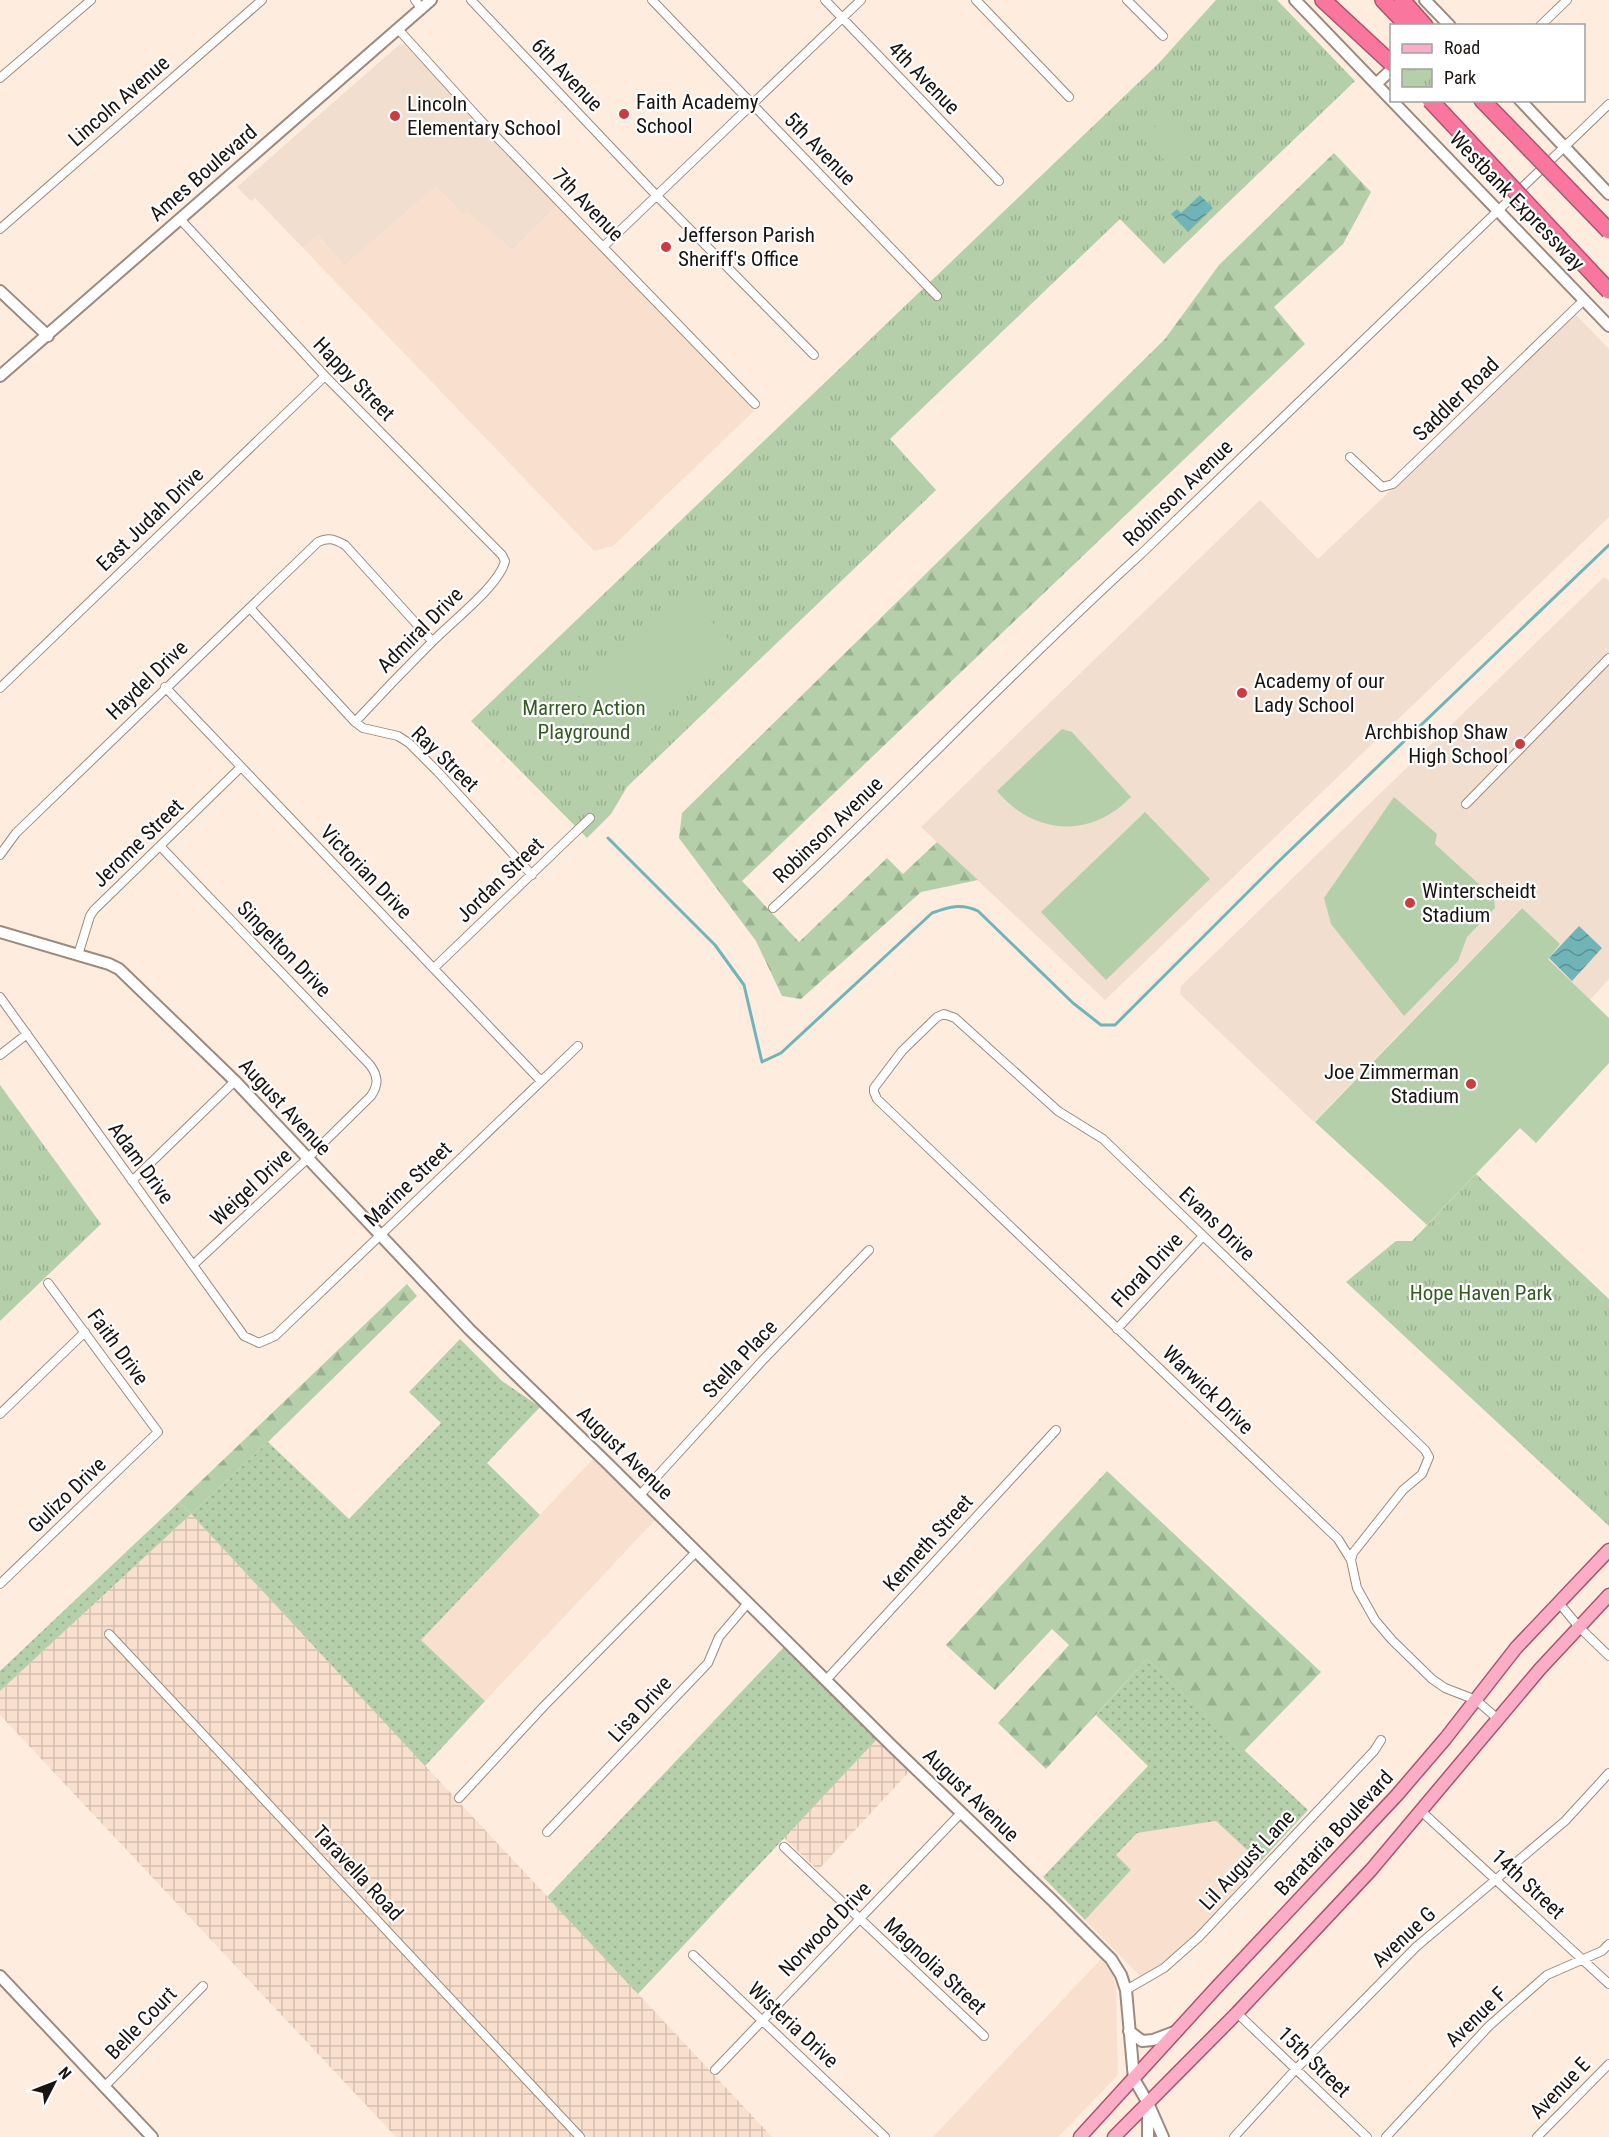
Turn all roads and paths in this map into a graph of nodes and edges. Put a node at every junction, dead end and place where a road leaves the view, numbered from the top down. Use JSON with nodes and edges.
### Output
{"nodes":[{"id":1,"x":91,"y":0,"type":"edge"},
{"id":2,"x":262,"y":0,"type":"edge"},
{"id":3,"x":431,"y":0,"type":"edge"},
{"id":4,"x":471,"y":0,"type":"edge"},
{"id":5,"x":652,"y":0,"type":"edge"},
{"id":6,"x":825,"y":0,"type":"edge"},
{"id":7,"x":861,"y":0,"type":"edge"},
{"id":8,"x":976,"y":0,"type":"edge"},
{"id":9,"x":1127,"y":0,"type":"edge"},
{"id":10,"x":1295,"y":0,"type":"edge"},
{"id":11,"x":1323,"y":0,"type":"edge"},
{"id":12,"x":1334,"y":0,"type":"edge"},
{"id":13,"x":1383,"y":0,"type":"edge"},
{"id":14,"x":1402,"y":0,"type":"edge"},
{"id":15,"x":1425,"y":0,"type":"edge"},
{"id":16,"x":1567,"y":0,"type":"edge"},
{"id":17,"x":418,"y":4,"type":"edge"},
{"id":18,"x":842,"y":18,"type":"junction"},
{"id":19,"x":1444,"y":23,"type":"edge"},
{"id":20,"x":1406,"y":24,"type":"edge"},
{"id":21,"x":1423,"y":24,"type":"edge"},
{"id":22,"x":1542,"y":24,"type":"edge"},
{"id":23,"x":398,"y":29,"type":"junction"},
{"id":24,"x":1162,"y":36,"type":"dead end"},
{"id":25,"x":1390,"y":60,"type":"edge"},
{"id":26,"x":1390,"y":60,"type":"edge"},
{"id":27,"x":1390,"y":71,"type":"edge"},
{"id":28,"x":0,"y":78,"type":"edge"},
{"id":29,"x":1376,"y":84,"type":"junction"},
{"id":30,"x":1069,"y":97,"type":"dead end"},
{"id":31,"x":1390,"y":99,"type":"edge"},
{"id":32,"x":1393,"y":102,"type":"edge"},
{"id":33,"x":1432,"y":102,"type":"edge"},
{"id":34,"x":1484,"y":102,"type":"edge"},
{"id":35,"x":1494,"y":102,"type":"edge"},
{"id":36,"x":1522,"y":102,"type":"edge"},
{"id":37,"x":1609,"y":104,"type":"edge"},
{"id":38,"x":752,"y":105,"type":"junction"},
{"id":39,"x":1520,"y":139,"type":"junction"},
{"id":40,"x":1564,"y":146,"type":"junction"},
{"id":41,"x":999,"y":181,"type":"dead end"},
{"id":42,"x":1609,"y":194,"type":"edge"},
{"id":43,"x":656,"y":195,"type":"junction"},
{"id":44,"x":1499,"y":212,"type":"junction"},
{"id":45,"x":180,"y":219,"type":"junction"},
{"id":46,"x":0,"y":229,"type":"edge"},
{"id":47,"x":1609,"y":231,"type":"edge"},
{"id":48,"x":604,"y":246,"type":"junction"},
{"id":49,"x":1609,"y":291,"type":"edge"},
{"id":50,"x":1,"y":293,"type":"edge"},
{"id":51,"x":937,"y":296,"type":"dead end"},
{"id":52,"x":1584,"y":300,"type":"junction"},
{"id":53,"x":1609,"y":327,"type":"edge"},
{"id":54,"x":48,"y":336,"type":"junction"},
{"id":55,"x":814,"y":355,"type":"dead end"},
{"id":56,"x":0,"y":376,"type":"edge"},
{"id":57,"x":324,"y":376,"type":"junction"},
{"id":58,"x":755,"y":404,"type":"dead end"},
{"id":59,"x":1350,"y":457,"type":"dead end"},
{"id":60,"x":505,"y":561,"type":"joint"},
{"id":61,"x":250,"y":608,"type":"junction"},
{"id":62,"x":432,"y":641,"type":"junction"},
{"id":63,"x":1609,"y":658,"type":"edge"},
{"id":64,"x":165,"y":687,"type":"junction"},
{"id":65,"x":0,"y":688,"type":"edge"},
{"id":66,"x":355,"y":722,"type":"junction"},
{"id":67,"x":241,"y":768,"type":"junction"},
{"id":68,"x":1466,"y":804,"type":"dead end"},
{"id":69,"x":590,"y":818,"type":"dead end"},
{"id":70,"x":160,"y":846,"type":"junction"},
{"id":71,"x":0,"y":855,"type":"edge"},
{"id":72,"x":532,"y":875,"type":"junction"},
{"id":73,"x":772,"y":908,"type":"dead end"},
{"id":74,"x":0,"y":932,"type":"edge"},
{"id":75,"x":78,"y":955,"type":"junction"},
{"id":76,"x":434,"y":968,"type":"junction"},
{"id":77,"x":0,"y":997,"type":"edge"},
{"id":78,"x":27,"y":1034,"type":"junction"},
{"id":79,"x":578,"y":1046,"type":"dead end"},
{"id":80,"x":0,"y":1055,"type":"edge"},
{"id":81,"x":378,"y":1080,"type":"joint"},
{"id":82,"x":235,"y":1081,"type":"junction"},
{"id":83,"x":542,"y":1081,"type":"junction"},
{"id":84,"x":874,"y":1092,"type":"joint"},
{"id":85,"x":307,"y":1159,"type":"junction"},
{"id":86,"x":132,"y":1181,"type":"junction"},
{"id":87,"x":381,"y":1234,"type":"junction"},
{"id":88,"x":1203,"y":1236,"type":"junction"},
{"id":89,"x":869,"y":1250,"type":"dead end"},
{"id":90,"x":193,"y":1265,"type":"junction"},
{"id":91,"x":48,"y":1283,"type":"dead end"},
{"id":92,"x":1117,"y":1329,"type":"junction"},
{"id":93,"x":85,"y":1332,"type":"junction"},
{"id":94,"x":259,"y":1343,"type":"joint"},
{"id":95,"x":0,"y":1414,"type":"edge"},
{"id":96,"x":1056,"y":1430,"type":"dead end"},
{"id":97,"x":158,"y":1432,"type":"joint"},
{"id":98,"x":640,"y":1495,"type":"junction"},
{"id":99,"x":1609,"y":1550,"type":"edge"},
{"id":100,"x":697,"y":1551,"type":"junction"},
{"id":101,"x":1351,"y":1560,"type":"junction"},
{"id":102,"x":0,"y":1584,"type":"edge"},
{"id":103,"x":1609,"y":1595,"type":"edge"},
{"id":104,"x":1559,"y":1602,"type":"junction"},
{"id":105,"x":748,"y":1603,"type":"junction"},
{"id":106,"x":1579,"y":1627,"type":"junction"},
{"id":107,"x":109,"y":1634,"type":"dead end"},
{"id":108,"x":1609,"y":1656,"type":"edge"},
{"id":109,"x":827,"y":1679,"type":"junction"},
{"id":110,"x":1476,"y":1700,"type":"junction"},
{"id":111,"x":1498,"y":1719,"type":"junction"},
{"id":112,"x":1381,"y":1740,"type":"dead end"},
{"id":113,"x":1609,"y":1773,"type":"edge"},
{"id":114,"x":459,"y":1798,"type":"dead end"},
{"id":115,"x":1420,"y":1811,"type":"junction"},
{"id":116,"x":961,"y":1814,"type":"junction"},
{"id":117,"x":547,"y":1832,"type":"dead end"},
{"id":118,"x":784,"y":1847,"type":"dead end"},
{"id":119,"x":1496,"y":1879,"type":"junction"},
{"id":120,"x":860,"y":1919,"type":"junction"},
{"id":121,"x":1609,"y":1944,"type":"edge"},
{"id":122,"x":693,"y":1955,"type":"dead end"},
{"id":123,"x":1582,"y":1959,"type":"junction"},
{"id":124,"x":0,"y":1976,"type":"edge"},
{"id":125,"x":1609,"y":1984,"type":"edge"},
{"id":126,"x":203,"y":1986,"type":"dead end"},
{"id":127,"x":1126,"y":1990,"type":"junction"},
{"id":128,"x":1237,"y":2013,"type":"junction"},
{"id":129,"x":763,"y":2022,"type":"junction"},
{"id":130,"x":1129,"y":2031,"type":"junction"},
{"id":131,"x":1177,"y":2031,"type":"junction"},
{"id":132,"x":984,"y":2036,"type":"dead end"},
{"id":133,"x":1609,"y":2064,"type":"edge"},
{"id":134,"x":1296,"y":2069,"type":"junction"},
{"id":135,"x":715,"y":2070,"type":"dead end"},
{"id":136,"x":1134,"y":2079,"type":"junction"},
{"id":137,"x":105,"y":2086,"type":"junction"},
{"id":138,"x":1148,"y":2103,"type":"junction"},
{"id":139,"x":152,"y":2137,"type":"edge"},
{"id":140,"x":580,"y":2137,"type":"edge"},
{"id":141,"x":885,"y":2137,"type":"edge"},
{"id":142,"x":1080,"y":2137,"type":"edge"},
{"id":143,"x":1114,"y":2137,"type":"edge"},
{"id":144,"x":1148,"y":2137,"type":"edge"},
{"id":145,"x":1163,"y":2137,"type":"edge"},
{"id":146,"x":1234,"y":2137,"type":"edge"},
{"id":147,"x":1367,"y":2137,"type":"edge"},
{"id":148,"x":1386,"y":2137,"type":"edge"},
{"id":149,"x":1537,"y":2137,"type":"edge"}],
"edges":[{"from":1,"to":28,"type":"street"},
{"from":2,"to":46,"type":"street","name":"Lincoln Avenue"},
{"from":3,"to":17,"type":"street","name":"Ames Boulevard"},
{"from":4,"to":43,"type":"street","name":"6th Avenue"},
{"from":5,"to":38,"type":"street","name":"5th Avenue"},
{"from":6,"to":18,"type":"street","name":"4th Avenue"},
{"from":7,"to":18,"type":"street"},
{"from":8,"to":30,"type":"street"},
{"from":9,"to":24,"type":"street"},
{"from":10,"to":29,"type":"street","name":"Westbank Expressway"},
{"from":11,"to":25,"type":"highway"},
{"from":12,"to":26,"type":"highway"},
{"from":13,"to":20,"type":"highway"},
{"from":14,"to":21,"type":"highway"},
{"from":15,"to":19,"type":"street"},
{"from":16,"to":22,"type":"street"},
{"from":17,"to":23,"type":"street","name":"Ames Boulevard"},
{"from":18,"to":38,"type":"street"},
{"from":18,"to":41,"type":"street","name":"4th Avenue"},
{"from":23,"to":45,"type":"street","name":"Ames Boulevard"},
{"from":23,"to":48,"type":"street","name":"7th Avenue"},
{"from":27,"to":29,"type":"street"},
{"from":29,"to":31,"type":"street","name":"Westbank Expressway"},
{"from":32,"to":44,"type":"street","name":"Westbank Expressway"},
{"from":33,"to":49,"type":"highway","name":"Westbank Expressway","bridge":true},
{"from":34,"to":39,"type":"highway"},
{"from":35,"to":39,"type":"highway"},
{"from":36,"to":40,"type":"street"},
{"from":37,"to":40,"type":"street","name":"Robinson Avenue"},
{"from":38,"to":43,"type":"street"},
{"from":38,"to":51,"type":"street","name":"5th Avenue"},
{"from":39,"to":47,"type":"highway","bridge":true},
{"from":40,"to":42,"type":"street"},
{"from":40,"to":44,"type":"street","name":"Robinson Avenue"},
{"from":43,"to":48,"type":"street"},
{"from":43,"to":55,"type":"street","name":"6th Avenue"},
{"from":44,"to":52,"type":"street","name":"Westbank Expressway"},
{"from":44,"to":73,"type":"street","name":"Robinson Avenue"},
{"from":45,"to":54,"type":"street","name":"Ames Boulevard"},
{"from":45,"to":57,"type":"street","name":"Happy Street"},
{"from":48,"to":58,"type":"street","name":"7th Avenue"},
{"from":50,"to":54,"type":"street"},
{"from":52,"to":53,"type":"street","name":"Westbank Expressway"},
{"from":52,"to":59,"type":"street","name":"Saddler Road"},
{"from":54,"to":56,"type":"street","name":"Ames Boulevard"},
{"from":57,"to":60,"type":"street","name":"Happy Street"},
{"from":57,"to":65,"type":"street","name":"East Judah Drive"},
{"from":60,"to":62,"type":"street","name":"Admiral Drive"},
{"from":61,"to":62,"type":"street","name":"Haydel Drive"},
{"from":61,"to":64,"type":"street","name":"Haydel Drive"},
{"from":61,"to":66,"type":"street","name":"Ray Street"},
{"from":62,"to":66,"type":"street","name":"Admiral Drive"},
{"from":63,"to":68,"type":"street"},
{"from":64,"to":67,"type":"street","name":"Victorian Drive"},
{"from":64,"to":71,"type":"street","name":"Haydel Drive"},
{"from":66,"to":72,"type":"street","name":"Ray Street"},
{"from":67,"to":70,"type":"street","name":"Jerome Street"},
{"from":67,"to":76,"type":"street","name":"Victorian Drive"},
{"from":69,"to":72,"type":"street","name":"Jordan Street"},
{"from":70,"to":75,"type":"street","name":"Jerome Street"},
{"from":70,"to":81,"type":"street","name":"Singelton Drive"},
{"from":72,"to":76,"type":"street","name":"Jordan Street"},
{"from":74,"to":75,"type":"street","name":"August Avenue"},
{"from":75,"to":82,"type":"street","name":"August Avenue"},
{"from":76,"to":83,"type":"street","name":"Victorian Drive"},
{"from":77,"to":78,"type":"street","name":"Adam Drive"},
{"from":78,"to":80,"type":"street"},
{"from":78,"to":86,"type":"street","name":"Adam Drive"},
{"from":79,"to":83,"type":"street","name":"Marine Street"},
{"from":81,"to":85,"type":"street","name":"Weigel Drive"},
{"from":82,"to":85,"type":"street","name":"August Avenue"},
{"from":82,"to":86,"type":"street"},
{"from":83,"to":87,"type":"street","name":"Marine Street"},
{"from":84,"to":88,"type":"street","name":"Evans Drive"},
{"from":84,"to":92,"type":"street","name":"Warwick Drive"},
{"from":85,"to":87,"type":"street","name":"August Avenue"},
{"from":85,"to":90,"type":"street","name":"Weigel Drive"},
{"from":86,"to":90,"type":"street","name":"Adam Drive"},
{"from":87,"to":94,"type":"street","name":"Marine Street"},
{"from":87,"to":98,"type":"street","name":"August Avenue"},
{"from":88,"to":92,"type":"street","name":"Floral Drive"},
{"from":88,"to":101,"type":"street","name":"Evans Drive"},
{"from":89,"to":98,"type":"street","name":"Stella Place"},
{"from":90,"to":94,"type":"street","name":"Adam Drive"},
{"from":91,"to":93,"type":"street","name":"Faith Drive"},
{"from":92,"to":101,"type":"street","name":"Warwick Drive"},
{"from":93,"to":95,"type":"street"},
{"from":93,"to":97,"type":"street","name":"Faith Drive"},
{"from":96,"to":109,"type":"street","name":"Kenneth Street"},
{"from":97,"to":102,"type":"street","name":"Gulizo Drive"},
{"from":98,"to":100,"type":"street","name":"August Avenue"},
{"from":99,"to":104,"type":"main road","name":"Barataria Boulevard"},
{"from":100,"to":105,"type":"street","name":"August Avenue"},
{"from":100,"to":114,"type":"street"},
{"from":101,"to":110,"type":"street","name":"Warwick Drive"},
{"from":103,"to":106,"type":"main road"},
{"from":104,"to":106,"type":"street"},
{"from":104,"to":110,"type":"main road","name":"Barataria Boulevard"},
{"from":105,"to":109,"type":"street","name":"August Avenue"},
{"from":105,"to":117,"type":"street","name":"Lisa Drive"},
{"from":106,"to":108,"type":"street"},
{"from":106,"to":111,"type":"main road"},
{"from":107,"to":140,"type":"street","name":"Taravella Road"},
{"from":109,"to":116,"type":"street","name":"August Avenue"},
{"from":110,"to":111,"type":"street","name":"Warwick Drive"},
{"from":110,"to":131,"type":"main road","name":"Barataria Boulevard"},
{"from":111,"to":115,"type":"main road"},
{"from":112,"to":127,"type":"street","name":"Lil August Lane"},
{"from":113,"to":119,"type":"street","name":"Avenue G"},
{"from":115,"to":119,"type":"street","name":"14th Street"},
{"from":115,"to":128,"type":"main road"},
{"from":116,"to":120,"type":"street","name":"Norwood Drive"},
{"from":116,"to":127,"type":"street","name":"August Avenue"},
{"from":118,"to":120,"type":"street","name":"Magnolia Street"},
{"from":119,"to":123,"type":"street","name":"14th Street"},
{"from":119,"to":134,"type":"street","name":"Avenue G"},
{"from":120,"to":129,"type":"street","name":"Norwood Drive"},
{"from":120,"to":132,"type":"street","name":"Magnolia Street"},
{"from":121,"to":123,"type":"street","name":"Avenue F"},
{"from":122,"to":129,"type":"street","name":"Wisteria Drive"},
{"from":123,"to":125,"type":"street","name":"14th Street"},
{"from":123,"to":148,"type":"street","name":"Avenue F"},
{"from":124,"to":137,"type":"street"},
{"from":126,"to":137,"type":"street","name":"Belle Court"},
{"from":127,"to":130,"type":"street","name":"August Avenue"},
{"from":128,"to":134,"type":"street","name":"15th Street"},
{"from":128,"to":138,"type":"main road"},
{"from":129,"to":135,"type":"street","name":"Norwood Drive"},
{"from":129,"to":141,"type":"street","name":"Wisteria Drive"},
{"from":130,"to":131,"type":"street"},
{"from":130,"to":136,"type":"street","name":"August Avenue"},
{"from":131,"to":136,"type":"main road","name":"Barataria Boulevard"},
{"from":133,"to":149,"type":"street","name":"Avenue E"},
{"from":134,"to":146,"type":"street","name":"Avenue G"},
{"from":134,"to":147,"type":"street","name":"15th Street"},
{"from":136,"to":138,"type":"street"},
{"from":136,"to":142,"type":"main road","name":"Barataria Boulevard"},
{"from":137,"to":139,"type":"street"},
{"from":138,"to":143,"type":"main road"},
{"from":138,"to":144,"type":"street"},
{"from":138,"to":145,"type":"street"}]}
